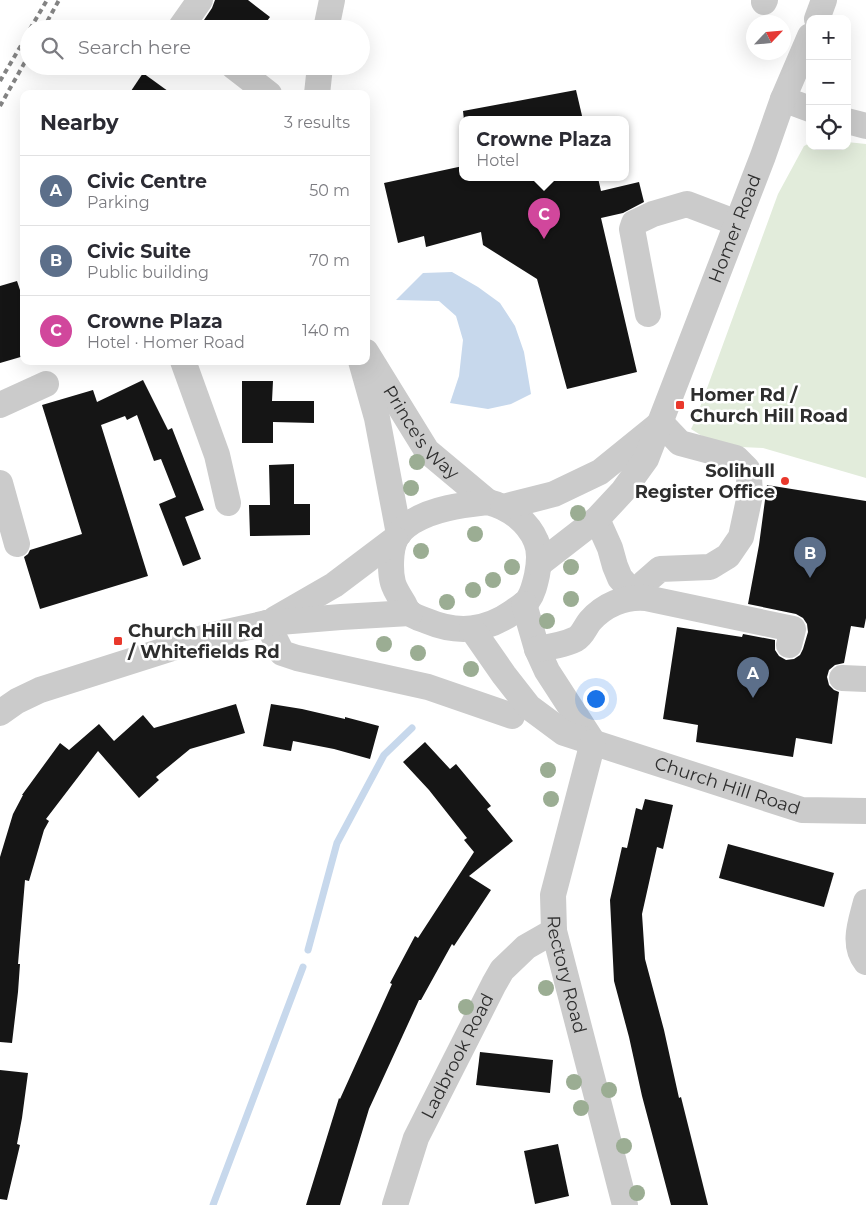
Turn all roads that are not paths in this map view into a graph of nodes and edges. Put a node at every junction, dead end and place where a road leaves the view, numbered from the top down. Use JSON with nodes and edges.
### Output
{"nodes":[{"id":1,"x":200,"y":0,"type":"edge"},
{"id":2,"x":332,"y":0,"type":"edge"},
{"id":3,"x":824,"y":0,"type":"edge"},
{"id":4,"x":818,"y":15,"type":"edge"},
{"id":5,"x":186,"y":20,"type":"edge"},
{"id":6,"x":328,"y":20,"type":"edge"},
{"id":7,"x":806,"y":45,"type":"edge"},
{"id":8,"x":245,"y":75,"type":"edge"},
{"id":9,"x":319,"y":75,"type":"edge"},
{"id":10,"x":264,"y":90,"type":"edge"},
{"id":11,"x":317,"y":90,"type":"edge"},
{"id":12,"x":783,"y":99,"type":"junction"},
{"id":13,"x":806,"y":108,"type":"edge"},
{"id":14,"x":851,"y":122,"type":"edge"},
{"id":15,"x":866,"y":126,"type":"edge"},
{"id":16,"x":738,"y":223,"type":"junction"},
{"id":17,"x":648,"y":314,"type":"dead end"},
{"id":18,"x":370,"y":358,"type":"edge"},
{"id":19,"x":184,"y":365,"type":"edge"},
{"id":20,"x":362,"y":365,"type":"edge"},
{"id":21,"x":46,"y":384,"type":"dead end"},
{"id":22,"x":0,"y":405,"type":"edge"},
{"id":23,"x":661,"y":423,"type":"junction"},
{"id":24,"x":0,"y":483,"type":"edge"},
{"id":25,"x":228,"y":503,"type":"dead end"},
{"id":26,"x":496,"y":504,"type":"junction"},
{"id":27,"x":597,"y":519,"type":"junction"},
{"id":28,"x":397,"y":536,"type":"junction"},
{"id":29,"x":17,"y":544,"type":"dead end"},
{"id":30,"x":539,"y":564,"type":"junction"},
{"id":31,"x":637,"y":597,"type":"junction"},
{"id":32,"x":524,"y":604,"type":"junction"},
{"id":33,"x":410,"y":613,"type":"junction"},
{"id":34,"x":267,"y":623,"type":"junction"},
{"id":35,"x":472,"y":629,"type":"junction"},
{"id":36,"x":789,"y":645,"type":"dead end"},
{"id":37,"x":538,"y":649,"type":"junction"},
{"id":38,"x":1,"y":711,"type":"edge"},
{"id":39,"x":512,"y":716,"type":"dead end"},
{"id":40,"x":593,"y":742,"type":"junction"},
{"id":41,"x":866,"y":810,"type":"edge"},
{"id":42,"x":866,"y":902,"type":"edge"},
{"id":43,"x":554,"y":931,"type":"junction"},
{"id":44,"x":866,"y":962,"type":"edge"},
{"id":45,"x":395,"y":1205,"type":"edge"},
{"id":46,"x":624,"y":1205,"type":"edge"}],
"edges":[{"from":1,"to":5,"type":"street"},
{"from":2,"to":6,"type":"street"},
{"from":3,"to":4,"type":"street"},
{"from":7,"to":12,"type":"street","name":"Homer Road"},
{"from":8,"to":10,"type":"street"},
{"from":9,"to":11,"type":"street"},
{"from":12,"to":13,"type":"street"},
{"from":12,"to":16,"type":"street","name":"Homer Road"},
{"from":14,"to":15,"type":"street"},
{"from":16,"to":17,"type":"street"},
{"from":16,"to":23,"type":"street","name":"Homer Road"},
{"from":18,"to":26,"type":"street","name":"Prince's Way"},
{"from":19,"to":25,"type":"street"},
{"from":20,"to":28,"type":"street","name":"Prince's Way"},
{"from":21,"to":22,"type":"street"},
{"from":23,"to":26,"type":"street"},
{"from":23,"to":27,"type":"street","name":"Homer Road"},
{"from":23,"to":31,"type":"street"},
{"from":24,"to":29,"type":"street"},
{"from":26,"to":28,"type":"street"},
{"from":26,"to":30,"type":"street"},
{"from":27,"to":30,"type":"street","name":"Homer Road"},
{"from":27,"to":31,"type":"street"},
{"from":28,"to":33,"type":"street"},
{"from":28,"to":34,"type":"street"},
{"from":30,"to":32,"type":"street"},
{"from":31,"to":36,"type":"street"},
{"from":31,"to":37,"type":"street"},
{"from":32,"to":35,"type":"street"},
{"from":32,"to":37,"type":"street"},
{"from":33,"to":34,"type":"street"},
{"from":33,"to":35,"type":"street"},
{"from":34,"to":38,"type":"street"},
{"from":34,"to":39,"type":"street"},
{"from":35,"to":40,"type":"street","name":"Church Hill Road"},
{"from":37,"to":40,"type":"street"},
{"from":40,"to":41,"type":"street","name":"Church Hill Road"},
{"from":40,"to":43,"type":"street","name":"Rectory Road"},
{"from":42,"to":44,"type":"street"},
{"from":43,"to":45,"type":"street","name":"Ladbrook Road"},
{"from":43,"to":46,"type":"street","name":"Rectory Road"}]}
